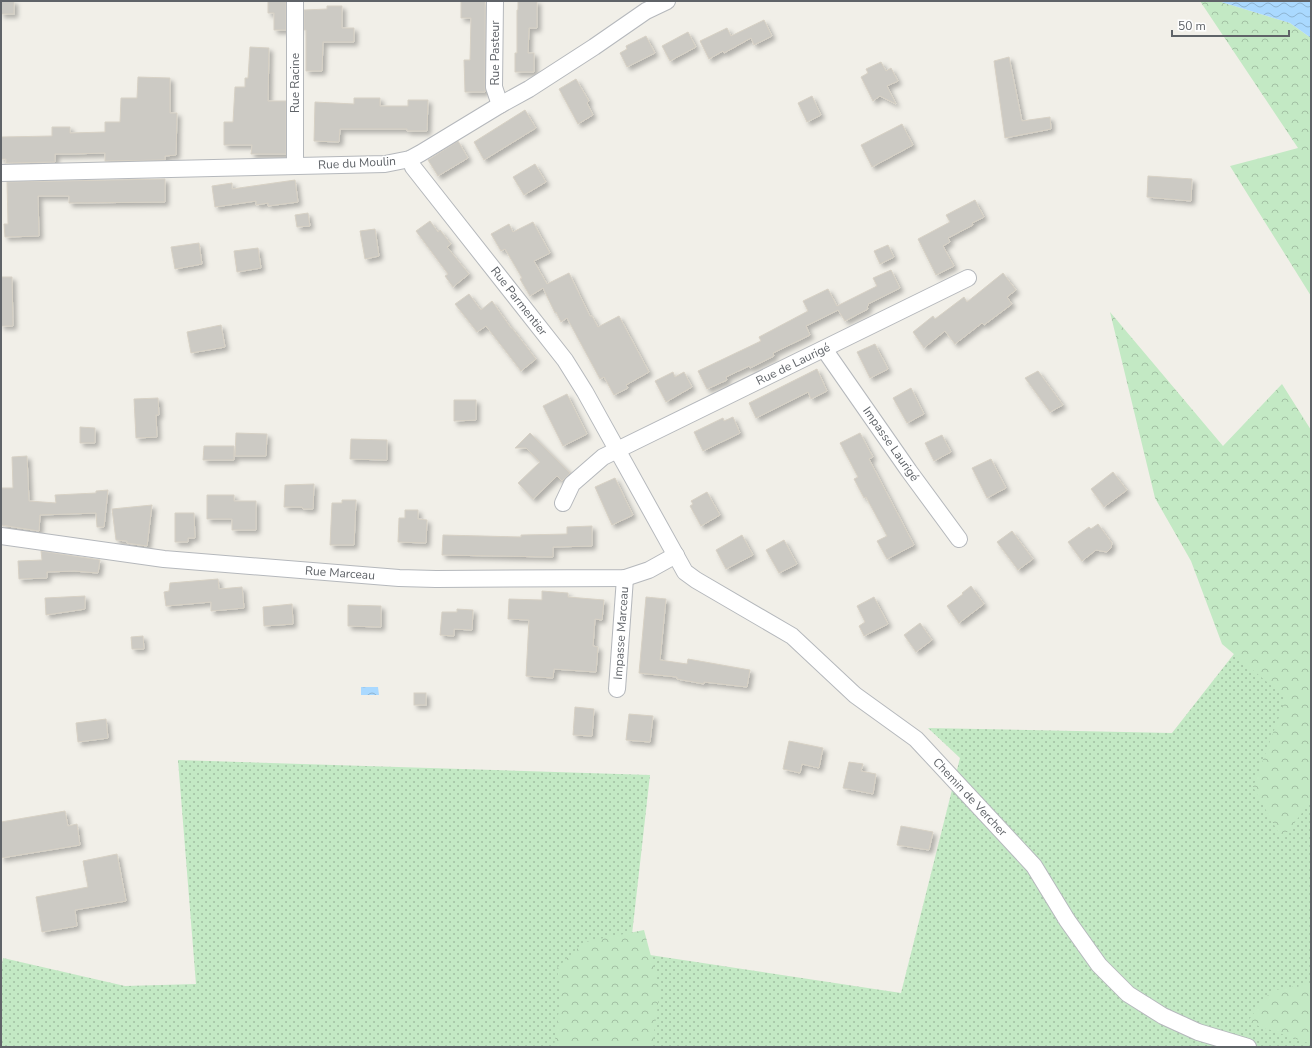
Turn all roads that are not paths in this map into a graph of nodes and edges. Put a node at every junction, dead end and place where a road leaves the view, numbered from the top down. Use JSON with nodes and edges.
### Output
{"nodes":[{"id":1,"x":295,"y":1,"type":"edge"},
{"id":2,"x":495,"y":1,"type":"edge"},
{"id":3,"x":667,"y":1,"type":"edge"},
{"id":4,"x":500,"y":105,"type":"junction"},
{"id":5,"x":410,"y":159,"type":"junction"},
{"id":6,"x":295,"y":166,"type":"junction"},
{"id":7,"x":1,"y":173,"type":"edge"},
{"id":8,"x":968,"y":278,"type":"dead end"},
{"id":9,"x":824,"y":348,"type":"junction"},
{"id":10,"x":618,"y":450,"type":"junction"},
{"id":11,"x":563,"y":503,"type":"dead end"},
{"id":12,"x":1,"y":536,"type":"edge"},
{"id":13,"x":959,"y":539,"type":"dead end"},
{"id":14,"x":676,"y":555,"type":"junction"},
{"id":15,"x":625,"y":578,"type":"junction"},
{"id":16,"x":617,"y":689,"type":"dead end"},
{"id":17,"x":1248,"y":1047,"type":"edge"}],
"edges":[{"from":1,"to":6,"type":"street","name":"Rue Racine"},
{"from":2,"to":4,"type":"street","name":"Rue Pasteur"},
{"from":3,"to":4,"type":"street","name":"Rue du Moulin"},
{"from":4,"to":5,"type":"street","name":"Rue du Moulin"},
{"from":5,"to":6,"type":"street","name":"Rue du Moulin"},
{"from":5,"to":10,"type":"street","name":"Rue Parmentier"},
{"from":6,"to":7,"type":"street","name":"Rue du Moulin"},
{"from":8,"to":9,"type":"street","name":"Rue de Laurigé"},
{"from":9,"to":10,"type":"street","name":"Rue de Laurigé"},
{"from":9,"to":13,"type":"street","name":"Impasse Laurigé"},
{"from":10,"to":11,"type":"street"},
{"from":10,"to":14,"type":"street","name":"Rue Parmentier"},
{"from":12,"to":15,"type":"street","name":"Rue Marceau"},
{"from":14,"to":15,"type":"street","name":"Rue Marceau"},
{"from":14,"to":17,"type":"street","name":"Chemin de Vercher"},
{"from":15,"to":16,"type":"street","name":"Impasse Marceau"}]}
